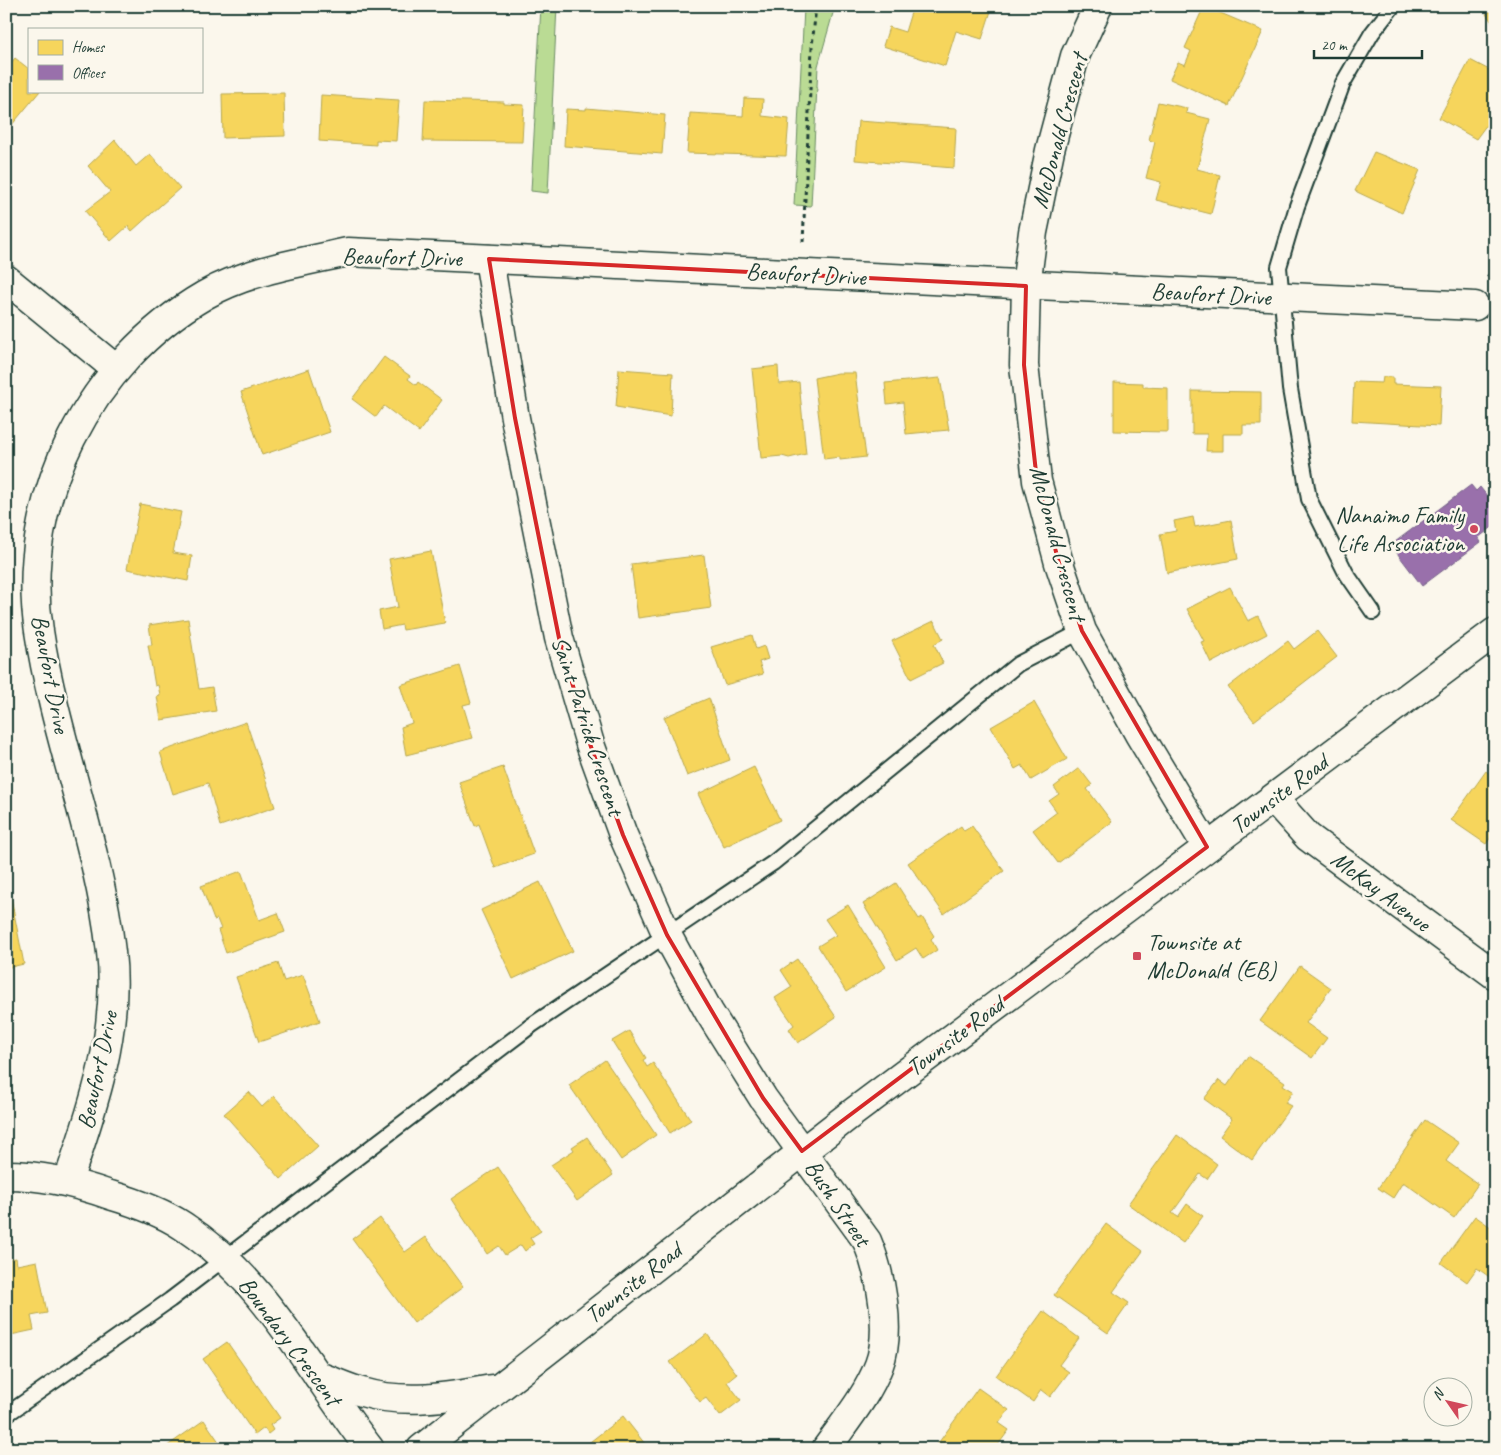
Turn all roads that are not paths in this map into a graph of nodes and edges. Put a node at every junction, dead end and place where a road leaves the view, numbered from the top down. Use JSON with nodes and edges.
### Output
{"nodes":[{"id":1,"x":1098,"y":6,"type":"edge"},
{"id":2,"x":1393,"y":6,"type":"edge"},
{"id":3,"x":489,"y":259,"type":"junction"},
{"id":4,"x":6,"y":279,"type":"edge"},
{"id":5,"x":1026,"y":286,"type":"junction"},
{"id":6,"x":1282,"y":298,"type":"junction"},
{"id":7,"x":1476,"y":306,"type":"dead end"},
{"id":8,"x":116,"y":369,"type":"junction"},
{"id":9,"x":1373,"y":612,"type":"dead end"},
{"id":10,"x":1082,"y":631,"type":"junction"},
{"id":11,"x":1495,"y":632,"type":"edge"},
{"id":12,"x":1274,"y":799,"type":"junction"},
{"id":13,"x":1207,"y":847,"type":"junction"},
{"id":14,"x":667,"y":935,"type":"junction"},
{"id":15,"x":1495,"y":976,"type":"edge"},
{"id":16,"x":802,"y":1151,"type":"junction"},
{"id":17,"x":6,"y":1175,"type":"edge"},
{"id":18,"x":68,"y":1181,"type":"junction"},
{"id":19,"x":225,"y":1258,"type":"junction"},
{"id":20,"x":318,"y":1376,"type":"junction"},
{"id":21,"x":497,"y":1389,"type":"junction"},
{"id":22,"x":6,"y":1415,"type":"edge"},
{"id":23,"x":370,"y":1449,"type":"edge"},
{"id":24,"x":421,"y":1449,"type":"edge"},
{"id":25,"x":826,"y":1449,"type":"edge"}],
"edges":[{"from":1,"to":5,"type":"street","name":"McDonald Crescent"},
{"from":2,"to":6,"type":"lane"},
{"from":3,"to":5,"type":"street","name":"Beaufort Drive"},
{"from":3,"to":8,"type":"street","name":"Beaufort Drive"},
{"from":3,"to":14,"type":"street","name":"Saint Patrick Crescent"},
{"from":4,"to":8,"type":"street"},
{"from":5,"to":6,"type":"street","name":"Beaufort Drive"},
{"from":5,"to":10,"type":"street","name":"McDonald Crescent"},
{"from":6,"to":7,"type":"street","name":"Beaufort Drive"},
{"from":6,"to":9,"type":"lane"},
{"from":8,"to":18,"type":"street","name":"Beaufort Drive"},
{"from":10,"to":13,"type":"street","name":"McDonald Crescent"},
{"from":10,"to":14,"type":"lane"},
{"from":11,"to":12,"type":"street","name":"Townsite Road"},
{"from":12,"to":13,"type":"street","name":"Townsite Road"},
{"from":12,"to":15,"type":"street","name":"McKay Avenue"},
{"from":13,"to":16,"type":"street","name":"Townsite Road"},
{"from":14,"to":16,"type":"street","name":"Saint Patrick Crescent"},
{"from":14,"to":19,"type":"lane"},
{"from":16,"to":21,"type":"street","name":"Townsite Road"},
{"from":16,"to":25,"type":"street","name":"Bush Street"},
{"from":17,"to":18,"type":"street","name":"Boundary Crescent"},
{"from":18,"to":19,"type":"street","name":"Boundary Crescent"},
{"from":19,"to":20,"type":"street","name":"Boundary Crescent"},
{"from":19,"to":22,"type":"lane"},
{"from":20,"to":21,"type":"street"},
{"from":20,"to":23,"type":"street","name":"Boundary Crescent"},
{"from":21,"to":24,"type":"street","name":"Townsite Road"}]}
